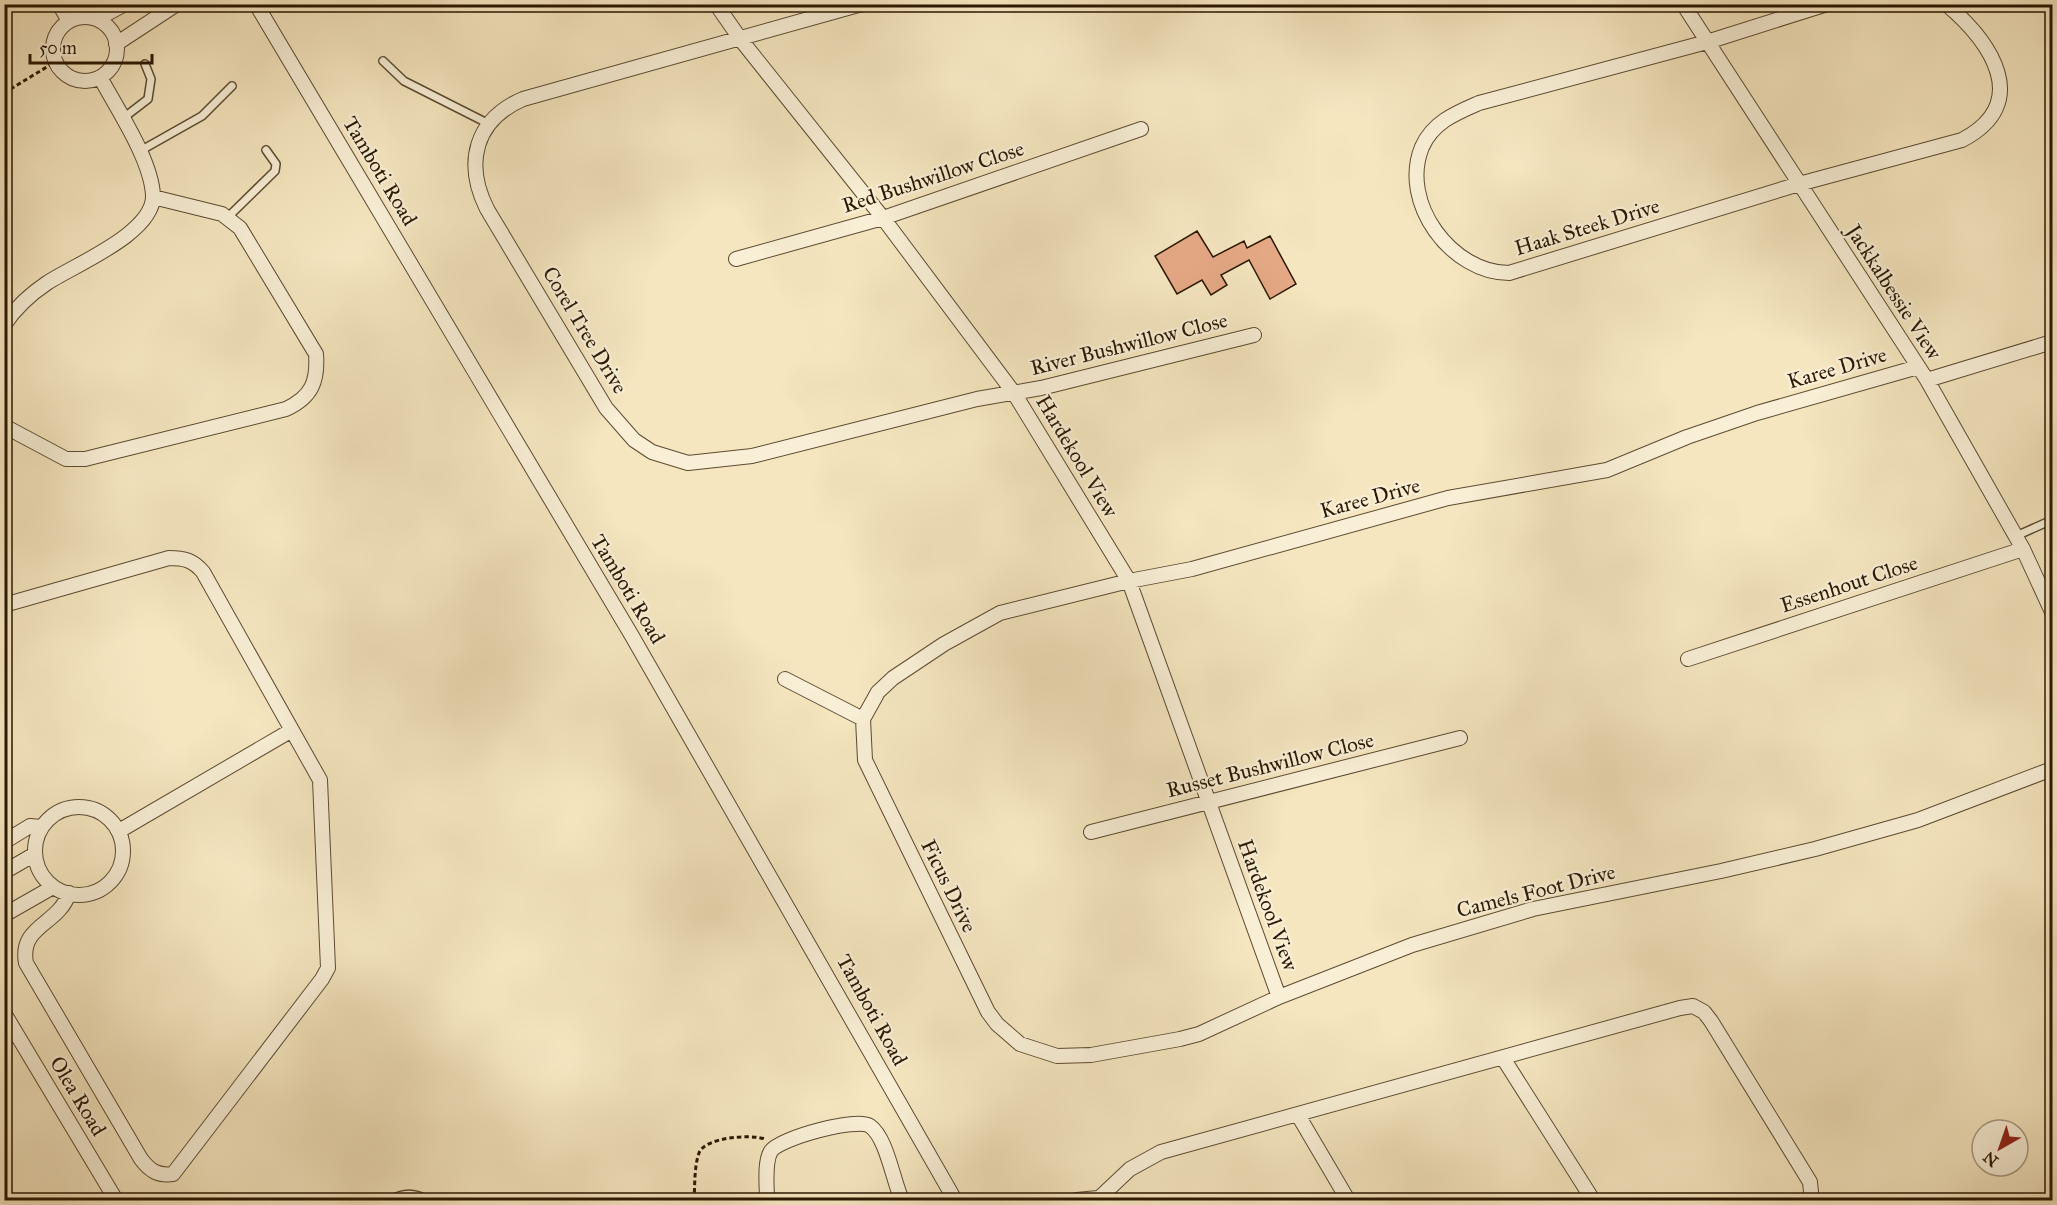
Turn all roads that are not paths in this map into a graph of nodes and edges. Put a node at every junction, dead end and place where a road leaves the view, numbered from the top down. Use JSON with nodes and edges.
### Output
{"nodes":[{"id":1,"x":59,"y":4,"type":"edge"},
{"id":2,"x":125,"y":4,"type":"edge"},
{"id":3,"x":177,"y":4,"type":"edge"},
{"id":4,"x":256,"y":4,"type":"edge"},
{"id":5,"x":716,"y":4,"type":"edge"},
{"id":6,"x":862,"y":4,"type":"edge"},
{"id":7,"x":1683,"y":4,"type":"edge"},
{"id":8,"x":1827,"y":4,"type":"edge"},
{"id":9,"x":1946,"y":4,"type":"edge"},
{"id":10,"x":97,"y":19,"type":"junction"},
{"id":11,"x":69,"y":21,"type":"junction"},
{"id":12,"x":741,"y":40,"type":"junction"},
{"id":13,"x":1707,"y":42,"type":"junction"},
{"id":14,"x":116,"y":44,"type":"junction"},
{"id":15,"x":382,"y":61,"type":"dead end"},
{"id":16,"x":145,"y":64,"type":"dead end"},
{"id":17,"x":100,"y":77,"type":"junction"},
{"id":18,"x":232,"y":86,"type":"dead end"},
{"id":19,"x":122,"y":119,"type":"junction"},
{"id":20,"x":489,"y":124,"type":"junction"},
{"id":21,"x":1141,"y":129,"type":"dead end"},
{"id":22,"x":266,"y":150,"type":"dead end"},
{"id":23,"x":139,"y":152,"type":"junction"},
{"id":24,"x":1799,"y":184,"type":"junction"},
{"id":25,"x":153,"y":197,"type":"junction"},
{"id":26,"x":228,"y":217,"type":"junction"},
{"id":27,"x":883,"y":218,"type":"junction"},
{"id":28,"x":736,"y":259,"type":"dead end"},
{"id":29,"x":4,"y":325,"type":"edge"},
{"id":30,"x":1254,"y":335,"type":"dead end"},
{"id":31,"x":2052,"y":342,"type":"edge"},
{"id":32,"x":1918,"y":367,"type":"junction"},
{"id":33,"x":1927,"y":380,"type":"junction"},
{"id":34,"x":1014,"y":393,"type":"junction"},
{"id":35,"x":4,"y":426,"type":"edge"},
{"id":36,"x":2052,"y":520,"type":"edge"},
{"id":37,"x":2016,"y":536,"type":"junction"},
{"id":38,"x":2023,"y":549,"type":"junction"},
{"id":39,"x":1129,"y":581,"type":"junction"},
{"id":40,"x":4,"y":605,"type":"edge"},
{"id":41,"x":2052,"y":612,"type":"edge"},
{"id":42,"x":1688,"y":659,"type":"dead end"},
{"id":43,"x":785,"y":679,"type":"dead end"},
{"id":44,"x":863,"y":719,"type":"junction"},
{"id":45,"x":292,"y":730,"type":"junction"},
{"id":46,"x":1460,"y":738,"type":"dead end"},
{"id":47,"x":2052,"y":769,"type":"edge"},
{"id":48,"x":1209,"y":803,"type":"junction"},
{"id":49,"x":41,"y":827,"type":"junction"},
{"id":50,"x":119,"y":831,"type":"junction"},
{"id":51,"x":1090,"y":832,"type":"dead end"},
{"id":52,"x":4,"y":842,"type":"edge"},
{"id":53,"x":35,"y":854,"type":"junction"},
{"id":54,"x":4,"y":872,"type":"edge"},
{"id":55,"x":53,"y":887,"type":"junction"},
{"id":56,"x":69,"y":893,"type":"junction"},
{"id":57,"x":4,"y":915,"type":"edge"},
{"id":58,"x":1279,"y":997,"type":"junction"},
{"id":59,"x":4,"y":1013,"type":"edge"},
{"id":60,"x":1035,"y":1051,"type":"joint"},
{"id":61,"x":1503,"y":1058,"type":"junction"},
{"id":62,"x":1298,"y":1115,"type":"junction"},
{"id":63,"x":1102,"y":1198,"type":"edge"},
{"id":64,"x":116,"y":1200,"type":"edge"},
{"id":65,"x":391,"y":1200,"type":"edge"},
{"id":66,"x":428,"y":1200,"type":"edge"},
{"id":67,"x":766,"y":1200,"type":"edge"},
{"id":68,"x":902,"y":1200,"type":"edge"},
{"id":69,"x":955,"y":1200,"type":"edge"},
{"id":70,"x":1077,"y":1200,"type":"edge"},
{"id":71,"x":1348,"y":1200,"type":"edge"},
{"id":72,"x":1593,"y":1200,"type":"edge"},
{"id":73,"x":1809,"y":1200,"type":"edge"}],
"edges":[{"from":1,"to":11,"type":"street"},
{"from":2,"to":10,"type":"street"},
{"from":3,"to":14,"type":"street"},
{"from":4,"to":69,"type":"street","name":"Tamboti Road"},
{"from":5,"to":12,"type":"street","name":"Hardekool View"},
{"from":6,"to":12,"type":"street","name":"Corel Tree Drive"},
{"from":7,"to":13,"type":"street","name":"Jackkalbessie View"},
{"from":8,"to":13,"type":"street","name":"Haak Steek Drive"},
{"from":9,"to":24,"type":"street","name":"Haak Steek Drive"},
{"from":10,"to":11,"type":"street"},
{"from":10,"to":14,"type":"street"},
{"from":11,"to":17,"type":"street"},
{"from":12,"to":20,"type":"street","name":"Corel Tree Drive"},
{"from":12,"to":27,"type":"street","name":"Hardekool View"},
{"from":13,"to":24,"type":"street","name":"Jackkalbessie View"},
{"from":13,"to":24,"type":"street","name":"Haak Steek Drive"},
{"from":14,"to":17,"type":"street"},
{"from":15,"to":20,"type":"lane"},
{"from":16,"to":19,"type":"lane"},
{"from":17,"to":19,"type":"street"},
{"from":18,"to":23,"type":"lane"},
{"from":19,"to":23,"type":"street"},
{"from":20,"to":34,"type":"street","name":"Corel Tree Drive"},
{"from":21,"to":27,"type":"street","name":"Red Bushwillow Close"},
{"from":22,"to":26,"type":"lane"},
{"from":23,"to":25,"type":"street"},
{"from":24,"to":32,"type":"street","name":"Jackkalbessie View"},
{"from":25,"to":26,"type":"street"},
{"from":25,"to":29,"type":"street"},
{"from":26,"to":35,"type":"street"},
{"from":27,"to":28,"type":"street","name":"Red Bushwillow Close"},
{"from":27,"to":34,"type":"street","name":"Hardekool View"},
{"from":30,"to":34,"type":"street","name":"River Bushwillow Close"},
{"from":31,"to":33,"type":"street"},
{"from":32,"to":33,"type":"street","name":"Jackkalbessie View"},
{"from":32,"to":39,"type":"street","name":"Karee Drive"},
{"from":33,"to":37,"type":"street","name":"Jackkalbessie View"},
{"from":34,"to":39,"type":"street","name":"Hardekool View"},
{"from":36,"to":37,"type":"lane"},
{"from":37,"to":38,"type":"street","name":"Jackkalbessie View"},
{"from":38,"to":41,"type":"street","name":"Jackkalbessie View"},
{"from":38,"to":42,"type":"street","name":"Essenhout Close"},
{"from":39,"to":44,"type":"street","name":"Karee Drive"},
{"from":39,"to":48,"type":"street","name":"Hardekool View"},
{"from":40,"to":45,"type":"street"},
{"from":43,"to":44,"type":"street"},
{"from":44,"to":60,"type":"street","name":"Ficus Drive"},
{"from":45,"to":50,"type":"street"},
{"from":45,"to":56,"type":"street"},
{"from":46,"to":48,"type":"street","name":"Russet Bushwillow Close"},
{"from":47,"to":58,"type":"street","name":"Camels Foot Drive"},
{"from":48,"to":51,"type":"street","name":"Russet Bushwillow Close"},
{"from":48,"to":58,"type":"street","name":"Hardekool View"},
{"from":49,"to":50,"type":"street"},
{"from":49,"to":52,"type":"street"},
{"from":49,"to":53,"type":"street"},
{"from":50,"to":56,"type":"street"},
{"from":53,"to":54,"type":"street"},
{"from":53,"to":55,"type":"street"},
{"from":55,"to":56,"type":"street"},
{"from":55,"to":57,"type":"street"},
{"from":58,"to":60,"type":"street","name":"Camels Foot Drive"},
{"from":59,"to":64,"type":"street","name":"Olea Road"},
{"from":61,"to":62,"type":"street"},
{"from":61,"to":72,"type":"street"},
{"from":61,"to":73,"type":"street"},
{"from":62,"to":63,"type":"street"},
{"from":62,"to":71,"type":"street"},
{"from":63,"to":70,"type":"street"},
{"from":65,"to":66,"type":"lane"},
{"from":67,"to":68,"type":"street"}]}
